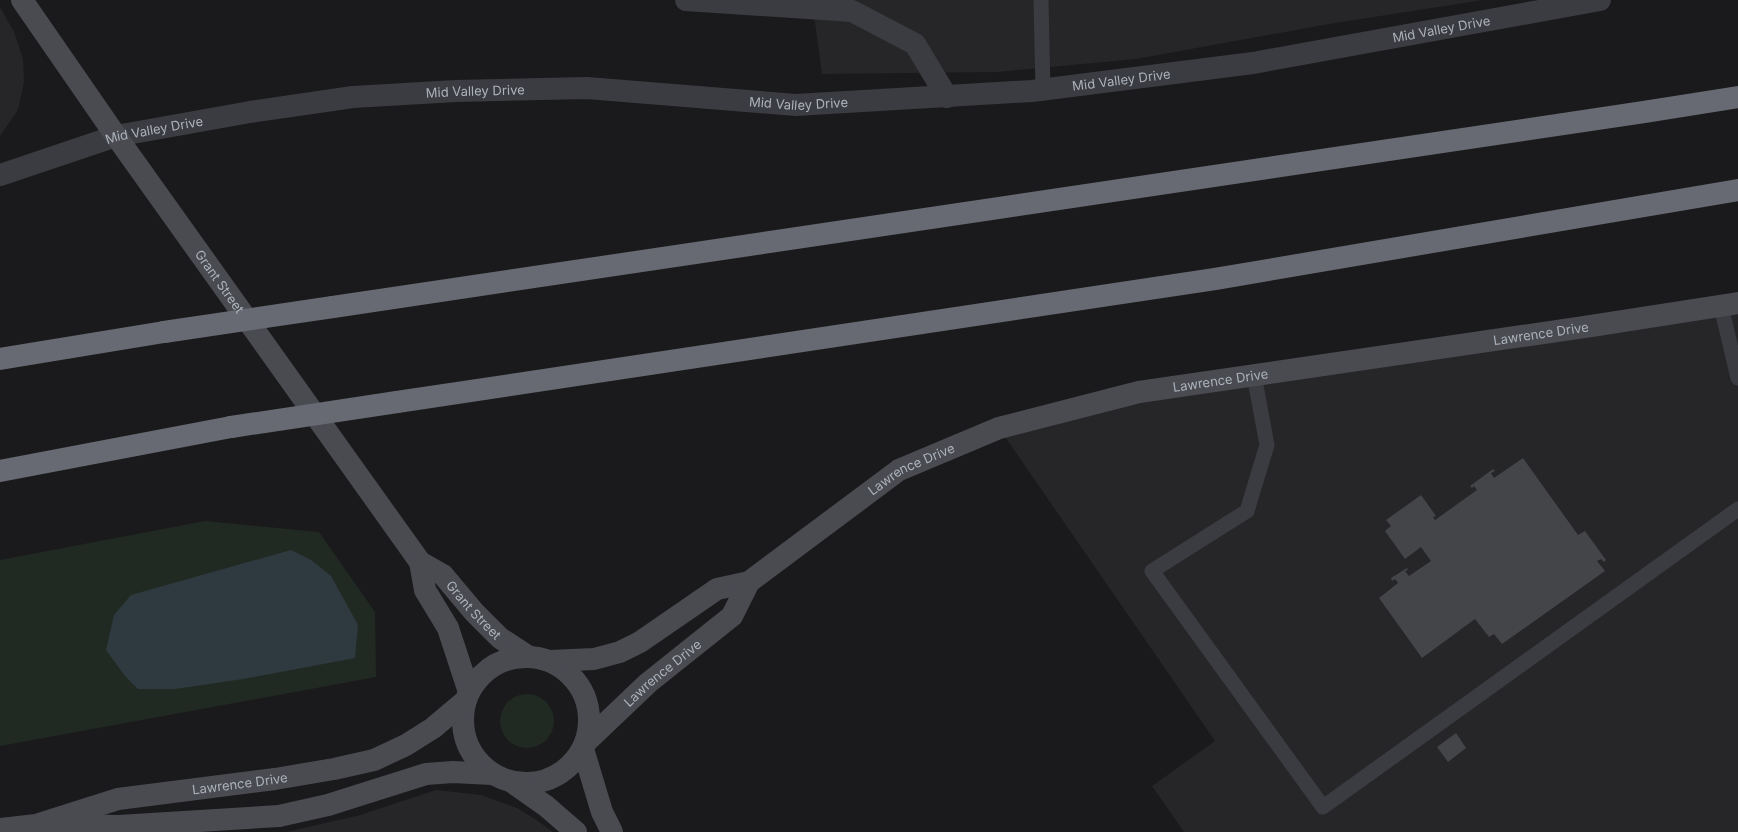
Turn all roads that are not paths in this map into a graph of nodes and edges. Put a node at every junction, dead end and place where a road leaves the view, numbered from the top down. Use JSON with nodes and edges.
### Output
{"nodes":[{"id":1,"x":22,"y":0,"type":"edge"},
{"id":2,"x":686,"y":0,"type":"edge"},
{"id":3,"x":1041,"y":0,"type":"edge"},
{"id":4,"x":1600,"y":0,"type":"edge"},
{"id":5,"x":1042,"y":90,"type":"junction"},
{"id":6,"x":948,"y":97,"type":"junction"},
{"id":7,"x":1738,"y":97,"type":"edge"},
{"id":8,"x":116,"y":136,"type":"junction"},
{"id":9,"x":0,"y":175,"type":"edge"},
{"id":10,"x":1738,"y":190,"type":"edge"},
{"id":11,"x":1738,"y":196,"type":"edge"},
{"id":12,"x":1664,"y":203,"type":"junction"},
{"id":13,"x":1729,"y":304,"type":"edge"},
{"id":14,"x":0,"y":359,"type":"edge"},
{"id":15,"x":1254,"y":375,"type":"junction"},
{"id":16,"x":1738,"y":378,"type":"edge"},
{"id":17,"x":0,"y":471,"type":"edge"},
{"id":18,"x":1738,"y":510,"type":"edge"},
{"id":19,"x":420,"y":562,"type":"junction"},
{"id":20,"x":749,"y":582,"type":"junction"},
{"id":21,"x":540,"y":659,"type":"junction"},
{"id":22,"x":467,"y":696,"type":"junction"},
{"id":23,"x":584,"y":746,"type":"junction"},
{"id":24,"x":502,"y":778,"type":"junction"},
{"id":25,"x":224,"y":826,"type":"edge"},
{"id":26,"x":29,"y":827,"type":"edge"},
{"id":27,"x":0,"y":829,"type":"edge"},
{"id":28,"x":576,"y":832,"type":"edge"},
{"id":29,"x":612,"y":832,"type":"edge"}],
"edges":[{"from":1,"to":8,"type":"main road","name":"Grant Street"},
{"from":2,"to":6,"type":"street"},
{"from":3,"to":5,"type":"lane"},
{"from":4,"to":5,"type":"street","name":"Mid Valley Drive"},
{"from":5,"to":6,"type":"street","name":"Mid Valley Drive"},
{"from":6,"to":8,"type":"street","name":"Mid Valley Drive"},
{"from":7,"to":14,"type":"highway","bridge":true},
{"from":8,"to":9,"type":"street","name":"Mid Valley Drive"},
{"from":8,"to":19,"type":"main road","name":"Grant Street"},
{"from":10,"to":12,"type":"highway"},
{"from":11,"to":12,"type":"highway"},
{"from":12,"to":17,"type":"highway","bridge":true},
{"from":13,"to":15,"type":"main road","name":"Lawrence Drive"},
{"from":13,"to":16,"type":"lane"},
{"from":15,"to":18,"type":"lane"},
{"from":15,"to":20,"type":"main road","name":"Lawrence Drive"},
{"from":19,"to":21,"type":"main road","name":"Grant Street"},
{"from":19,"to":22,"type":"main road","name":"Grant Street"},
{"from":20,"to":21,"type":"main road","name":"Lawrence Drive"},
{"from":20,"to":23,"type":"main road","name":"Lawrence Drive"},
{"from":21,"to":22,"type":"main road"},
{"from":21,"to":23,"type":"main road"},
{"from":22,"to":24,"type":"main road"},
{"from":22,"to":26,"type":"main road","name":"Lawrence Drive"},
{"from":23,"to":24,"type":"main road"},
{"from":23,"to":29,"type":"main road"},
{"from":24,"to":25,"type":"main road"},
{"from":24,"to":28,"type":"main road"},
{"from":25,"to":26,"type":"main road"},
{"from":26,"to":27,"type":"main road","name":"Lawrence Drive"}]}
